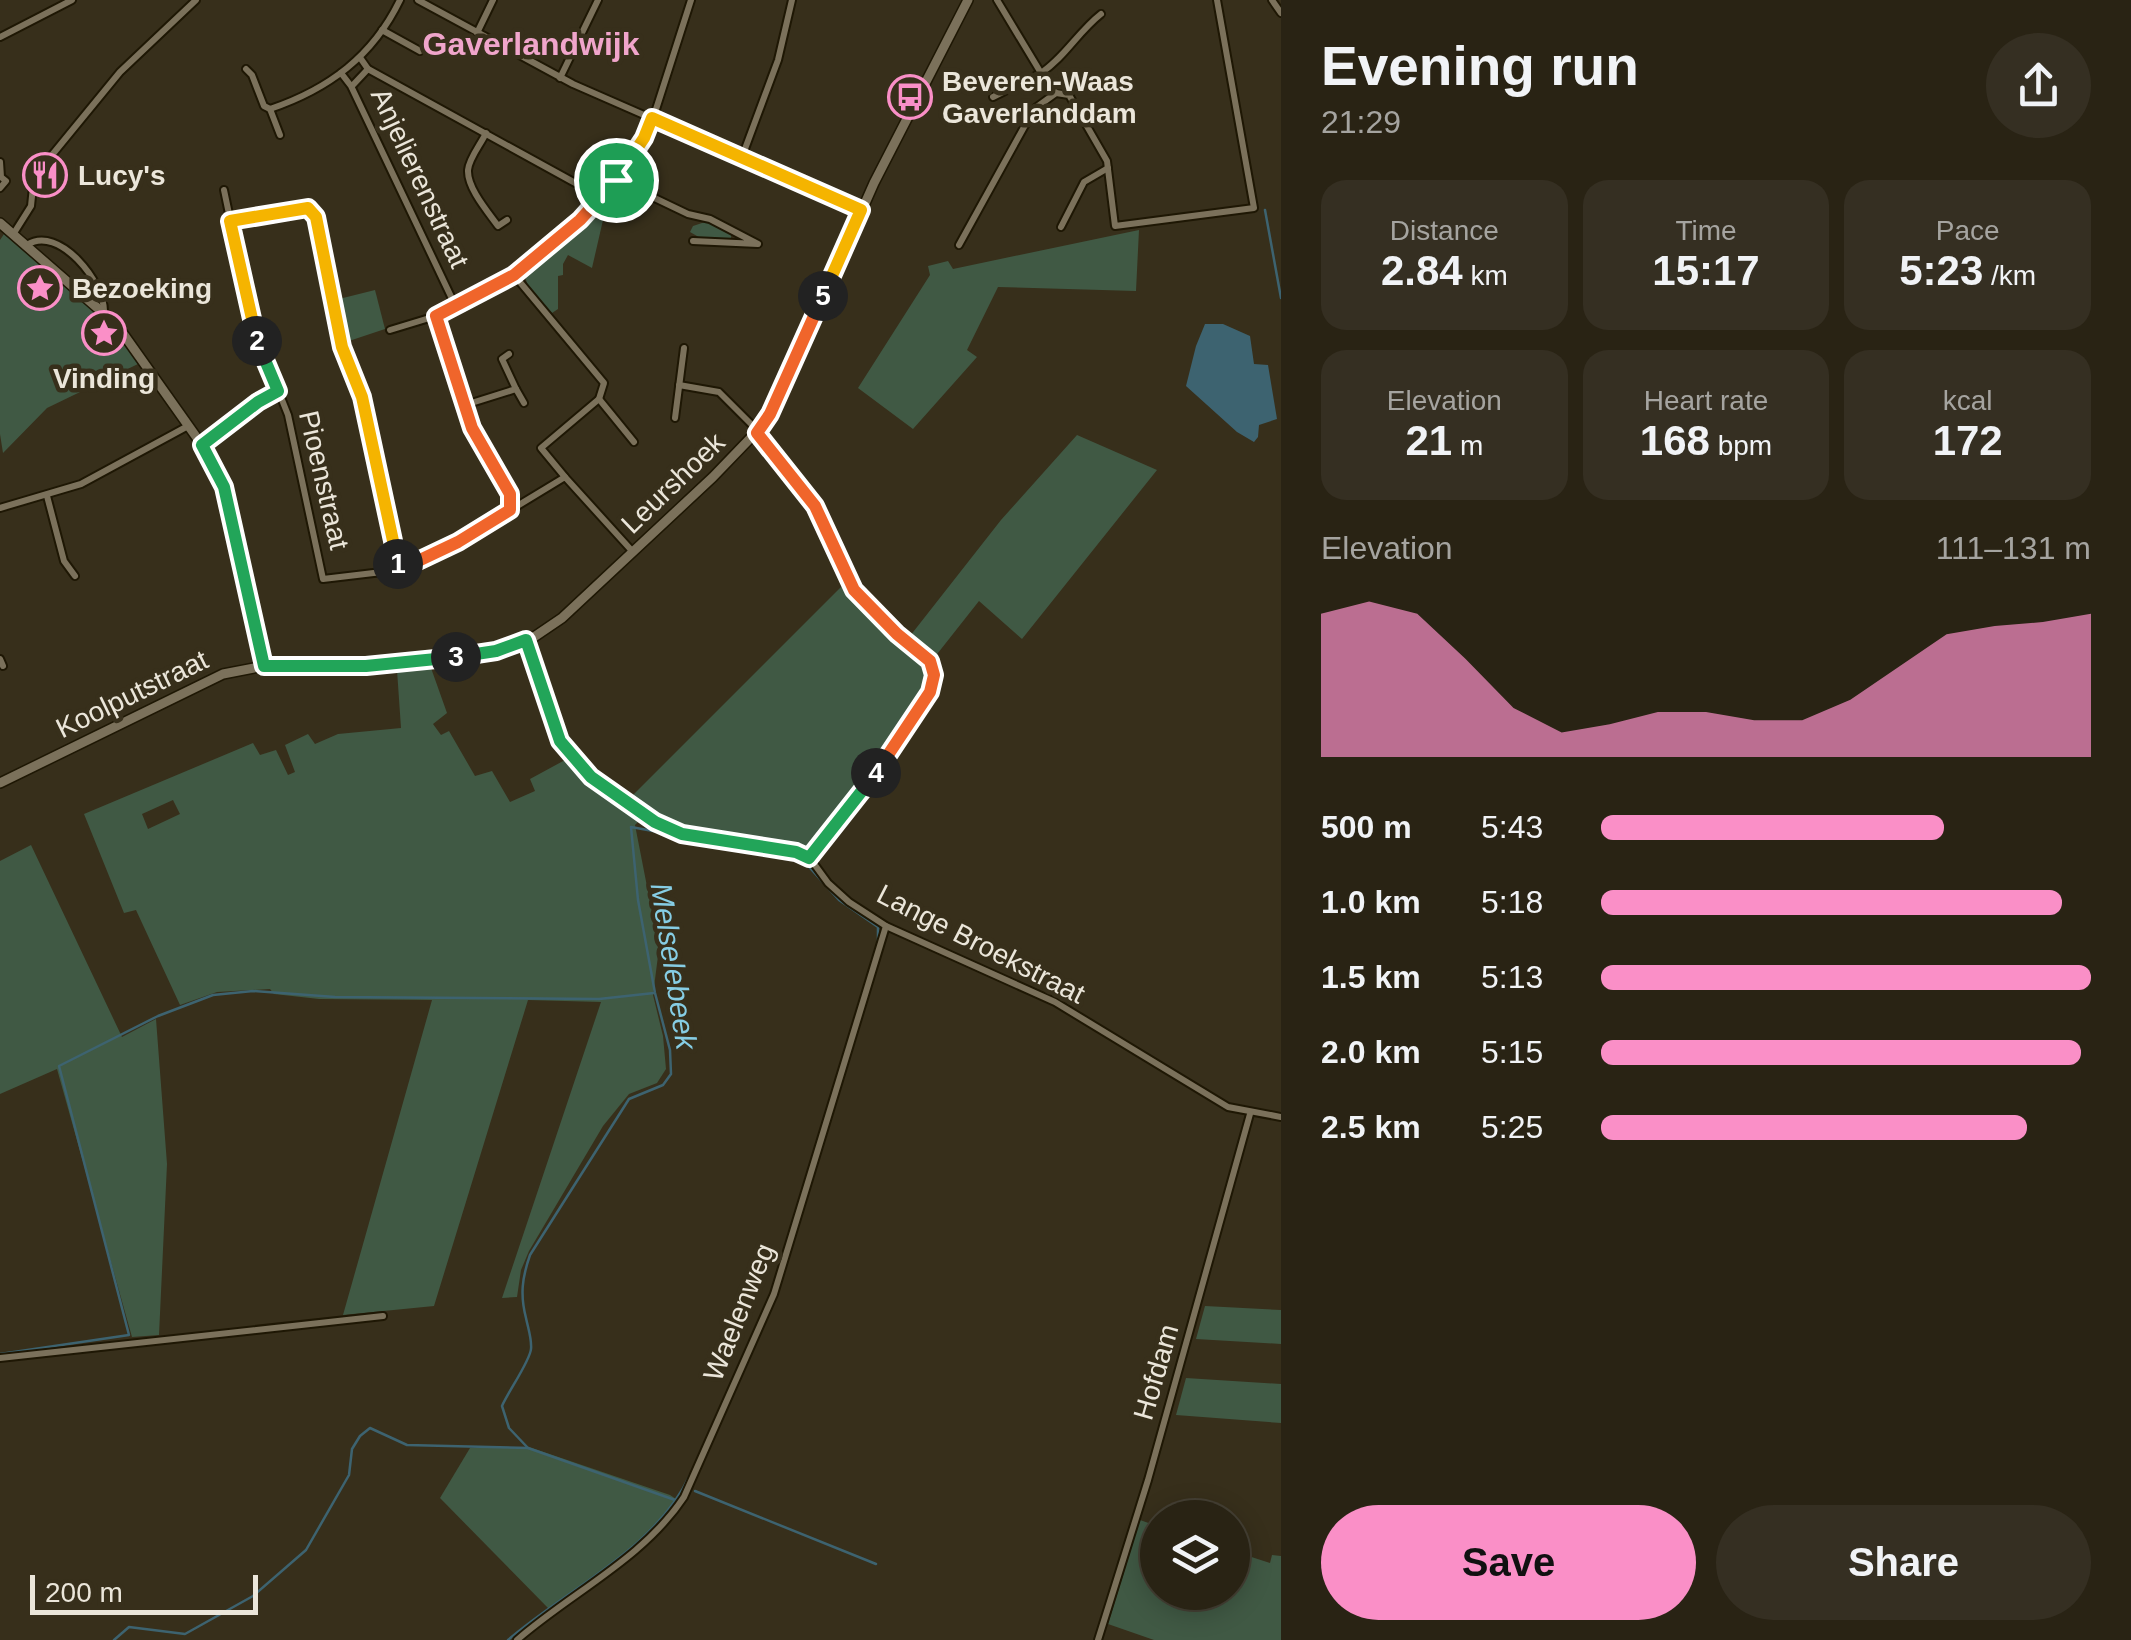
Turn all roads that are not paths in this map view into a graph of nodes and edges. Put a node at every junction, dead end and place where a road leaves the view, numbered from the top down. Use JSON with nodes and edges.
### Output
{"nodes":[{"id":1,"x":72,"y":0,"type":"edge"},
{"id":2,"x":196,"y":0,"type":"edge"},
{"id":3,"x":400,"y":0,"type":"edge"},
{"id":4,"x":418,"y":0,"type":"edge"},
{"id":5,"x":494,"y":0,"type":"edge"},
{"id":6,"x":598,"y":0,"type":"edge"},
{"id":7,"x":691,"y":0,"type":"edge"},
{"id":8,"x":792,"y":0,"type":"edge"},
{"id":9,"x":968,"y":0,"type":"edge"},
{"id":10,"x":997,"y":0,"type":"edge"},
{"id":11,"x":1217,"y":0,"type":"edge"},
{"id":12,"x":1272,"y":0,"type":"edge"},
{"id":13,"x":1281,"y":13,"type":"edge"},
{"id":14,"x":1101,"y":14,"type":"dead end"},
{"id":15,"x":382,"y":30,"type":"junction"},
{"id":16,"x":477,"y":33,"type":"junction"},
{"id":17,"x":0,"y":36,"type":"edge"},
{"id":18,"x":420,"y":51,"type":"dead end"},
{"id":19,"x":361,"y":59,"type":"junction"},
{"id":20,"x":246,"y":69,"type":"dead end"},
{"id":21,"x":368,"y":69,"type":"junction"},
{"id":22,"x":341,"y":73,"type":"junction"},
{"id":23,"x":1041,"y":73,"type":"junction"},
{"id":24,"x":560,"y":78,"type":"junction"},
{"id":25,"x":351,"y":86,"type":"junction"},
{"id":26,"x":1056,"y":94,"type":"junction"},
{"id":27,"x":993,"y":97,"type":"dead end"},
{"id":28,"x":270,"y":108,"type":"junction"},
{"id":29,"x":652,"y":118,"type":"junction"},
{"id":30,"x":280,"y":134,"type":"dead end"},
{"id":31,"x":486,"y":134,"type":"junction"},
{"id":32,"x":742,"y":157,"type":"junction"},
{"id":33,"x":0,"y":162,"type":"edge"},
{"id":34,"x":1108,"y":168,"type":"junction"},
{"id":35,"x":1,"y":177,"type":"edge"},
{"id":36,"x":616,"y":180,"type":"junction"},
{"id":37,"x":0,"y":188,"type":"edge"},
{"id":38,"x":224,"y":190,"type":"dead end"},
{"id":39,"x":599,"y":200,"type":"junction"},
{"id":40,"x":861,"y":210,"type":"junction"},
{"id":41,"x":507,"y":220,"type":"dead end"},
{"id":42,"x":230,"y":221,"type":"junction"},
{"id":43,"x":1,"y":227,"type":"edge"},
{"id":44,"x":1062,"y":227,"type":"dead end"},
{"id":45,"x":14,"y":233,"type":"junction"},
{"id":46,"x":692,"y":241,"type":"dead end"},
{"id":47,"x":27,"y":245,"type":"junction"},
{"id":48,"x":959,"y":245,"type":"dead end"},
{"id":49,"x":514,"y":275,"type":"junction"},
{"id":50,"x":455,"y":305,"type":"junction"},
{"id":51,"x":104,"y":312,"type":"junction"},
{"id":52,"x":436,"y":316,"type":"junction"},
{"id":53,"x":390,"y":330,"type":"dead end"},
{"id":54,"x":684,"y":348,"type":"dead end"},
{"id":55,"x":509,"y":354,"type":"dead end"},
{"id":56,"x":679,"y":385,"type":"junction"},
{"id":57,"x":516,"y":389,"type":"junction"},
{"id":58,"x":278,"y":391,"type":"junction"},
{"id":59,"x":600,"y":398,"type":"junction"},
{"id":60,"x":524,"y":403,"type":"dead end"},
{"id":61,"x":464,"y":405,"type":"junction"},
{"id":62,"x":675,"y":418,"type":"dead end"},
{"id":63,"x":189,"y":425,"type":"junction"},
{"id":64,"x":757,"y":433,"type":"junction"},
{"id":65,"x":634,"y":442,"type":"dead end"},
{"id":66,"x":202,"y":445,"type":"junction"},
{"id":67,"x":565,"y":477,"type":"junction"},
{"id":68,"x":47,"y":496,"type":"junction"},
{"id":69,"x":0,"y":508,"type":"edge"},
{"id":70,"x":510,"y":510,"type":"junction"},
{"id":71,"x":634,"y":552,"type":"junction"},
{"id":72,"x":399,"y":570,"type":"junction"},
{"id":73,"x":74,"y":576,"type":"dead end"},
{"id":74,"x":526,"y":640,"type":"junction"},
{"id":75,"x":264,"y":666,"type":"junction"},
{"id":76,"x":0,"y":783,"type":"edge"},
{"id":77,"x":809,"y":858,"type":"junction"},
{"id":78,"x":886,"y":926,"type":"junction"},
{"id":79,"x":1250,"y":1114,"type":"junction"},
{"id":80,"x":1281,"y":1117,"type":"edge"},
{"id":81,"x":383,"y":1316,"type":"dead end"},
{"id":82,"x":0,"y":1358,"type":"edge"},
{"id":83,"x":517,"y":1640,"type":"edge"},
{"id":84,"x":1098,"y":1640,"type":"edge"}],
"edges":[{"from":1,"to":17,"type":"street"},
{"from":2,"to":45,"type":"street"},
{"from":3,"to":15,"type":"street"},
{"from":4,"to":16,"type":"street"},
{"from":5,"to":16,"type":"street"},
{"from":6,"to":24,"type":"street"},
{"from":7,"to":29,"type":"street"},
{"from":8,"to":32,"type":"street"},
{"from":9,"to":40,"type":"street","name":"Leurshoek"},
{"from":10,"to":23,"type":"street"},
{"from":11,"to":34,"type":"street"},
{"from":12,"to":13,"type":"street"},
{"from":14,"to":23,"type":"street"},
{"from":15,"to":18,"type":"street"},
{"from":15,"to":19,"type":"street"},
{"from":16,"to":24,"type":"street"},
{"from":19,"to":21,"type":"street"},
{"from":19,"to":22,"type":"street"},
{"from":20,"to":28,"type":"street"},
{"from":21,"to":25,"type":"street"},
{"from":21,"to":31,"type":"street"},
{"from":22,"to":25,"type":"street","name":"Anjelierenstraat"},
{"from":22,"to":28,"type":"street"},
{"from":23,"to":26,"type":"street"},
{"from":23,"to":27,"type":"street"},
{"from":24,"to":29,"type":"street"},
{"from":25,"to":50,"type":"street","name":"Anjelierenstraat"},
{"from":26,"to":34,"type":"street"},
{"from":26,"to":48,"type":"street"},
{"from":28,"to":30,"type":"street"},
{"from":29,"to":32,"type":"street"},
{"from":29,"to":36,"type":"street"},
{"from":31,"to":39,"type":"street"},
{"from":31,"to":41,"type":"street"},
{"from":32,"to":40,"type":"street"},
{"from":33,"to":35,"type":"street"},
{"from":34,"to":44,"type":"street"},
{"from":35,"to":37,"type":"street"},
{"from":36,"to":39,"type":"street"},
{"from":36,"to":46,"type":"street"},
{"from":38,"to":42,"type":"street","name":"Pioenstraat"},
{"from":39,"to":49,"type":"street"},
{"from":40,"to":64,"type":"street","name":"Leurshoek"},
{"from":42,"to":58,"type":"street","name":"Pioenstraat"},
{"from":42,"to":72,"type":"street"},
{"from":43,"to":45,"type":"street"},
{"from":45,"to":47,"type":"street"},
{"from":47,"to":51,"type":"street"},
{"from":47,"to":51,"type":"street"},
{"from":49,"to":50,"type":"street"},
{"from":49,"to":59,"type":"street"},
{"from":50,"to":52,"type":"street"},
{"from":51,"to":63,"type":"street"},
{"from":52,"to":53,"type":"street"},
{"from":52,"to":61,"type":"street"},
{"from":54,"to":56,"type":"street"},
{"from":55,"to":57,"type":"street"},
{"from":56,"to":62,"type":"street"},
{"from":56,"to":64,"type":"street"},
{"from":57,"to":60,"type":"street"},
{"from":57,"to":61,"type":"street"},
{"from":58,"to":66,"type":"street","name":"Pioenstraat"},
{"from":58,"to":72,"type":"street","name":"Pioenstraat"},
{"from":59,"to":65,"type":"street"},
{"from":59,"to":67,"type":"street"},
{"from":61,"to":70,"type":"street"},
{"from":63,"to":66,"type":"street"},
{"from":63,"to":68,"type":"street"},
{"from":64,"to":71,"type":"street","name":"Leurshoek"},
{"from":64,"to":77,"type":"street"},
{"from":66,"to":75,"type":"street"},
{"from":67,"to":70,"type":"street"},
{"from":67,"to":71,"type":"street"},
{"from":68,"to":69,"type":"street"},
{"from":68,"to":73,"type":"street"},
{"from":70,"to":72,"type":"street"},
{"from":71,"to":74,"type":"street","name":"Leurshoek"},
{"from":74,"to":75,"type":"street","name":"Koolputstraat"},
{"from":74,"to":77,"type":"street"},
{"from":75,"to":76,"type":"street","name":"Koolputstraat"},
{"from":77,"to":78,"type":"street","name":"Lange Broekstraat"},
{"from":78,"to":79,"type":"street","name":"Lange Broekstraat"},
{"from":78,"to":83,"type":"street","name":"Waelenweg"},
{"from":79,"to":80,"type":"street","name":"Lange Broekstraat"},
{"from":79,"to":84,"type":"street","name":"Hofdam"},
{"from":81,"to":82,"type":"street"}]}
